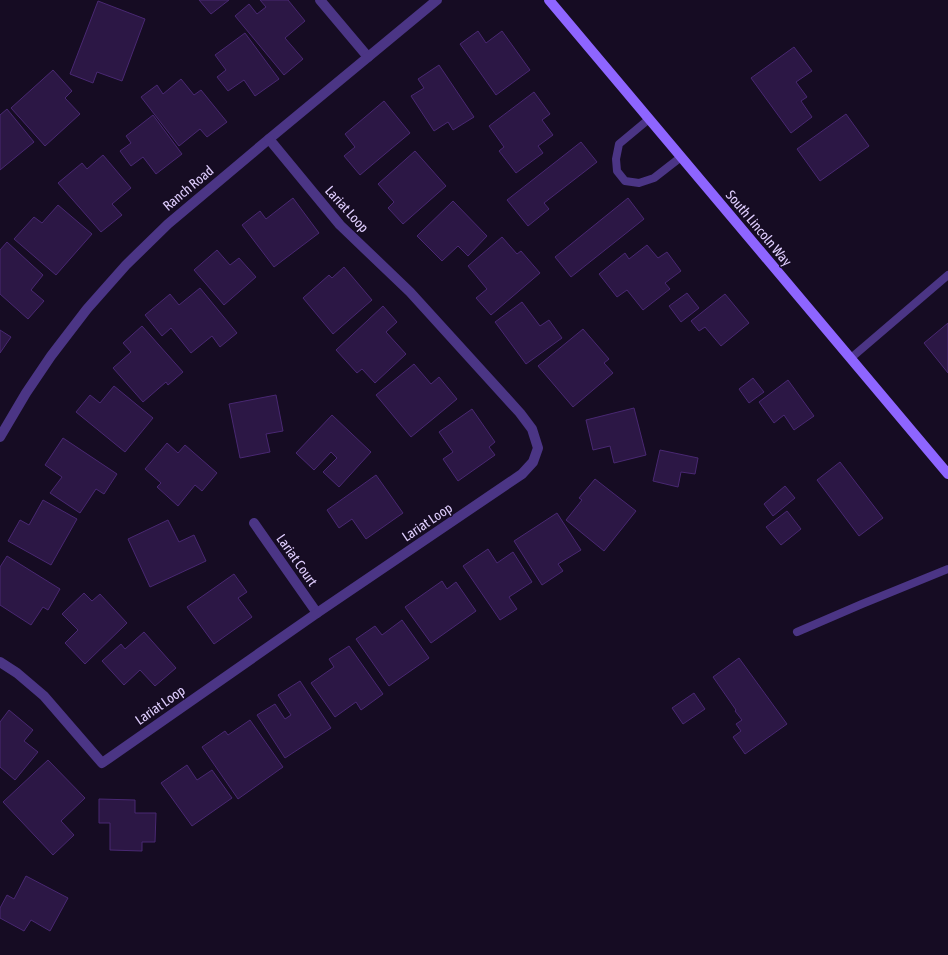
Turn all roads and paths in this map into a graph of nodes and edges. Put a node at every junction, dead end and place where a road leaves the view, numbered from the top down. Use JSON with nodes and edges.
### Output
{"nodes":[{"id":1,"x":320,"y":0,"type":"edge"},
{"id":2,"x":437,"y":0,"type":"edge"},
{"id":3,"x":549,"y":0,"type":"edge"},
{"id":4,"x":368,"y":57,"type":"junction"},
{"id":5,"x":649,"y":119,"type":"junction"},
{"id":6,"x":268,"y":139,"type":"junction"},
{"id":7,"x":681,"y":157,"type":"junction"},
{"id":8,"x":948,"y":275,"type":"edge"},
{"id":9,"x":850,"y":358,"type":"junction"},
{"id":10,"x":0,"y":437,"type":"edge"},
{"id":11,"x":948,"y":474,"type":"edge"},
{"id":12,"x":254,"y":523,"type":"dead end"},
{"id":13,"x":948,"y":569,"type":"edge"},
{"id":14,"x":317,"y":613,"type":"junction"},
{"id":15,"x":797,"y":632,"type":"dead end"},
{"id":16,"x":0,"y":662,"type":"edge"}],
"edges":[{"from":1,"to":4,"type":"street"},
{"from":2,"to":4,"type":"street","name":"Ranch Road"},
{"from":3,"to":5,"type":"main road","name":"South Lincoln Way"},
{"from":4,"to":6,"type":"street","name":"Ranch Road"},
{"from":5,"to":7,"type":"main road","name":"South Lincoln Way"},
{"from":5,"to":7,"type":"lane"},
{"from":6,"to":10,"type":"street","name":"Ranch Road"},
{"from":6,"to":14,"type":"street","name":"Lariat Loop"},
{"from":7,"to":9,"type":"main road","name":"South Lincoln Way"},
{"from":8,"to":9,"type":"lane"},
{"from":9,"to":11,"type":"main road","name":"South Lincoln Way"},
{"from":12,"to":14,"type":"street","name":"Lariat Court"},
{"from":13,"to":15,"type":"lane"},
{"from":14,"to":16,"type":"street","name":"Lariat Loop"}]}
